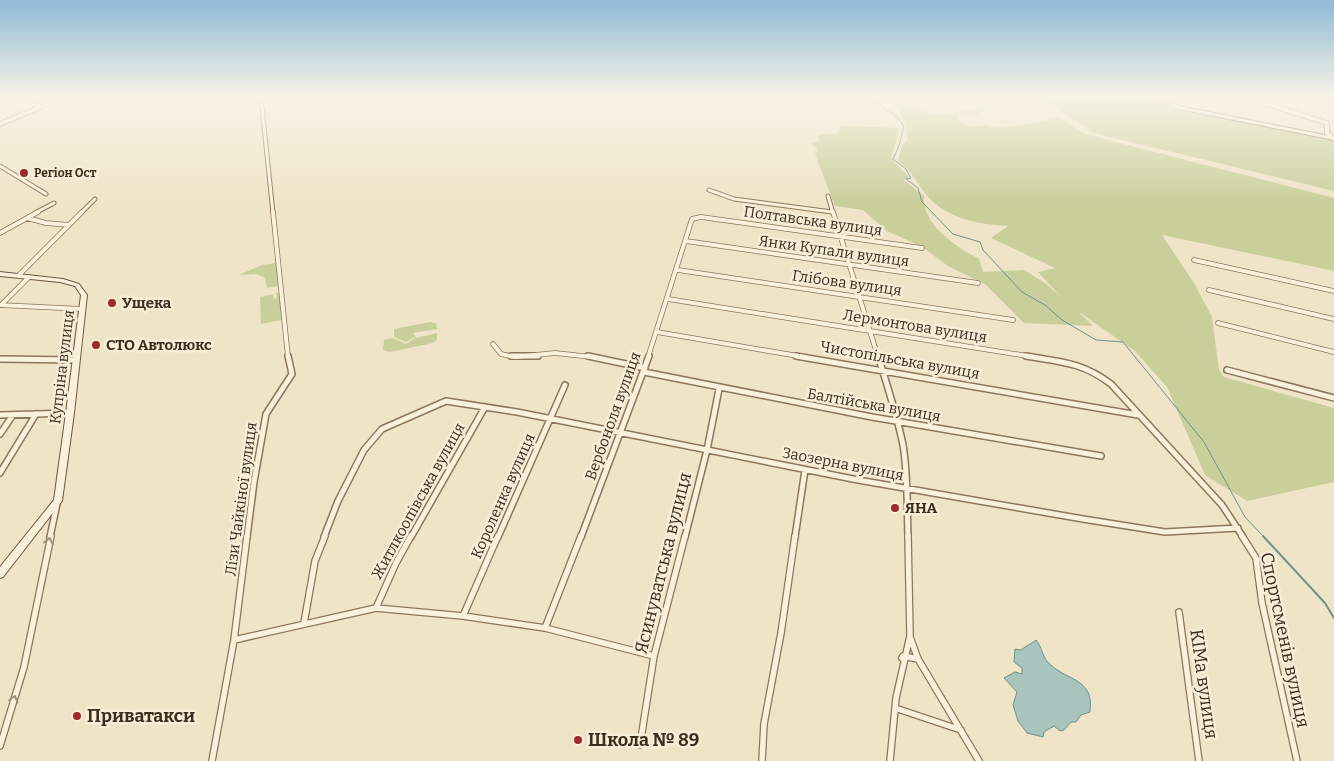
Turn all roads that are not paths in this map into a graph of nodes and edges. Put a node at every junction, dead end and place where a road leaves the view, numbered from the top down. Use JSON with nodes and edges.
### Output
{"nodes":[{"id":1,"x":265,"y":133,"type":"edge"},
{"id":2,"x":1305,"y":133,"type":"edge"},
{"id":3,"x":1333,"y":138,"type":"edge"},
{"id":4,"x":0,"y":166,"type":"edge"},
{"id":5,"x":708,"y":190,"type":"dead end"},
{"id":6,"x":46,"y":194,"type":"dead end"},
{"id":7,"x":828,"y":196,"type":"dead end"},
{"id":8,"x":95,"y":199,"type":"dead end"},
{"id":9,"x":54,"y":202,"type":"dead end"},
{"id":10,"x":832,"y":212,"type":"junction"},
{"id":11,"x":701,"y":217,"type":"joint"},
{"id":12,"x":27,"y":218,"type":"junction"},
{"id":13,"x":69,"y":225,"type":"junction"},
{"id":14,"x":0,"y":233,"type":"edge"},
{"id":15,"x":840,"y":236,"type":"junction"},
{"id":16,"x":686,"y":241,"type":"junction"},
{"id":17,"x":922,"y":248,"type":"dead end"},
{"id":18,"x":1194,"y":260,"type":"dead end"},
{"id":19,"x":848,"y":264,"type":"junction"},
{"id":20,"x":678,"y":270,"type":"junction"},
{"id":21,"x":0,"y":274,"type":"edge"},
{"id":22,"x":18,"y":276,"type":"junction"},
{"id":23,"x":29,"y":277,"type":"junction"},
{"id":24,"x":978,"y":283,"type":"dead end"},
{"id":25,"x":1209,"y":290,"type":"dead end"},
{"id":26,"x":1334,"y":291,"type":"edge"},
{"id":27,"x":860,"y":296,"type":"junction"},
{"id":28,"x":668,"y":299,"type":"junction"},
{"id":29,"x":0,"y":306,"type":"edge"},
{"id":30,"x":82,"y":309,"type":"junction"},
{"id":31,"x":1334,"y":319,"type":"edge"},
{"id":32,"x":1013,"y":320,"type":"dead end"},
{"id":33,"x":1218,"y":323,"type":"dead end"},
{"id":34,"x":870,"y":330,"type":"junction"},
{"id":35,"x":657,"y":332,"type":"junction"},
{"id":36,"x":492,"y":344,"type":"dead end"},
{"id":37,"x":1334,"y":352,"type":"edge"},
{"id":38,"x":0,"y":359,"type":"edge"},
{"id":39,"x":75,"y":360,"type":"junction"},
{"id":40,"x":644,"y":370,"type":"junction"},
{"id":41,"x":882,"y":370,"type":"junction"},
{"id":42,"x":1227,"y":370,"type":"dead end"},
{"id":43,"x":566,"y":385,"type":"dead end"},
{"id":44,"x":719,"y":389,"type":"junction"},
{"id":45,"x":1334,"y":398,"type":"edge"},
{"id":46,"x":485,"y":407,"type":"junction"},
{"id":47,"x":70,"y":413,"type":"junction"},
{"id":48,"x":36,"y":414,"type":"junction"},
{"id":49,"x":0,"y":415,"type":"edge"},
{"id":50,"x":13,"y":415,"type":"junction"},
{"id":51,"x":1139,"y":415,"type":"junction"},
{"id":52,"x":552,"y":419,"type":"junction"},
{"id":53,"x":898,"y":423,"type":"junction"},
{"id":54,"x":622,"y":433,"type":"junction"},
{"id":55,"x":0,"y":434,"type":"edge"},
{"id":56,"x":707,"y":450,"type":"junction"},
{"id":57,"x":1101,"y":456,"type":"dead end"},
{"id":58,"x":805,"y":470,"type":"junction"},
{"id":59,"x":0,"y":473,"type":"edge"},
{"id":60,"x":907,"y":489,"type":"junction"},
{"id":61,"x":58,"y":502,"type":"junction"},
{"id":62,"x":1238,"y":528,"type":"junction"},
{"id":63,"x":0,"y":574,"type":"edge"},
{"id":64,"x":376,"y":608,"type":"junction"},
{"id":65,"x":1179,"y":612,"type":"dead end"},
{"id":66,"x":463,"y":616,"type":"junction"},
{"id":67,"x":304,"y":623,"type":"junction"},
{"id":68,"x":545,"y":628,"type":"junction"},
{"id":69,"x":910,"y":636,"type":"junction"},
{"id":70,"x":234,"y":640,"type":"junction"},
{"id":71,"x":654,"y":656,"type":"junction"},
{"id":72,"x":903,"y":657,"type":"junction"},
{"id":73,"x":918,"y":660,"type":"junction"},
{"id":74,"x":895,"y":708,"type":"junction"},
{"id":75,"x":891,"y":728,"type":"junction"},
{"id":76,"x":961,"y":730,"type":"junction"},
{"id":77,"x":640,"y":745,"type":"dead end"},
{"id":78,"x":0,"y":746,"type":"edge"},
{"id":79,"x":212,"y":761,"type":"edge"},
{"id":80,"x":762,"y":761,"type":"edge"},
{"id":81,"x":890,"y":761,"type":"edge"},
{"id":82,"x":979,"y":761,"type":"edge"},
{"id":83,"x":1199,"y":761,"type":"edge"},
{"id":84,"x":1297,"y":761,"type":"edge"}],
"edges":[{"from":1,"to":70,"type":"street","name":"Лізи Чайкіної вулиця"},
{"from":2,"to":3,"type":"street"},
{"from":4,"to":6,"type":"street"},
{"from":5,"to":10,"type":"street"},
{"from":7,"to":10,"type":"street"},
{"from":8,"to":13,"type":"street"},
{"from":9,"to":12,"type":"street"},
{"from":10,"to":15,"type":"street"},
{"from":11,"to":15,"type":"street","name":"Полтавська вулиця"},
{"from":11,"to":16,"type":"street","name":"Вербоноля вулиця"},
{"from":12,"to":13,"type":"street"},
{"from":12,"to":14,"type":"street"},
{"from":13,"to":22,"type":"street"},
{"from":15,"to":17,"type":"street","name":"Полтавська вулиця"},
{"from":15,"to":19,"type":"street"},
{"from":16,"to":19,"type":"street","name":"Янки Купали вулиця"},
{"from":16,"to":20,"type":"street","name":"Вербоноля вулиця"},
{"from":18,"to":26,"type":"street"},
{"from":19,"to":24,"type":"street","name":"Янки Купали вулиця"},
{"from":19,"to":27,"type":"street"},
{"from":20,"to":27,"type":"street","name":"Глібова вулиця"},
{"from":20,"to":28,"type":"street","name":"Вербоноля вулиця"},
{"from":21,"to":22,"type":"main road","name":"Купріна вулиця"},
{"from":22,"to":23,"type":"main road","name":"Купріна вулиця"},
{"from":23,"to":29,"type":"street"},
{"from":23,"to":30,"type":"main road","name":"Купріна вулиця"},
{"from":25,"to":31,"type":"street"},
{"from":27,"to":32,"type":"street","name":"Глібова вулиця"},
{"from":27,"to":34,"type":"street"},
{"from":28,"to":34,"type":"street","name":"Лермонтова вулиця"},
{"from":28,"to":35,"type":"street","name":"Вербоноля вулиця"},
{"from":29,"to":30,"type":"street"},
{"from":30,"to":39,"type":"main road","name":"Купріна вулиця"},
{"from":33,"to":37,"type":"street"},
{"from":34,"to":41,"type":"street"},
{"from":34,"to":51,"type":"street","name":"Лермонтова вулиця"},
{"from":35,"to":40,"type":"street","name":"Вербоноля вулиця"},
{"from":35,"to":41,"type":"street","name":"Чистопільська вулиця"},
{"from":36,"to":40,"type":"street","name":"Балтійська вулиця"},
{"from":38,"to":39,"type":"street"},
{"from":39,"to":47,"type":"main road","name":"Купріна вулиця"},
{"from":40,"to":44,"type":"street","name":"Балтійська вулиця"},
{"from":40,"to":54,"type":"street","name":"Вербоноля вулиця"},
{"from":41,"to":51,"type":"street","name":"Чистопільська вулиця"},
{"from":41,"to":53,"type":"street"},
{"from":42,"to":45,"type":"street"},
{"from":43,"to":52,"type":"street","name":"Короленка вулиця"},
{"from":44,"to":53,"type":"street","name":"Балтійська вулиця"},
{"from":44,"to":56,"type":"street","name":"Ясинуватська вулиця"},
{"from":46,"to":52,"type":"street","name":"Заозерна вулиця"},
{"from":46,"to":64,"type":"street","name":"Житлкоопівська вулиця"},
{"from":46,"to":67,"type":"street","name":"Заозерна вулиця"},
{"from":47,"to":48,"type":"street"},
{"from":47,"to":61,"type":"main road","name":"Купріна вулиця"},
{"from":48,"to":50,"type":"street"},
{"from":48,"to":59,"type":"street"},
{"from":49,"to":50,"type":"street"},
{"from":50,"to":55,"type":"street"},
{"from":51,"to":62,"type":"street","name":"Лермонтова вулиця"},
{"from":52,"to":54,"type":"street","name":"Заозерна вулиця"},
{"from":52,"to":66,"type":"street","name":"Короленка вулиця"},
{"from":53,"to":57,"type":"street","name":"Балтійська вулиця"},
{"from":53,"to":60,"type":"street"},
{"from":54,"to":56,"type":"street","name":"Заозерна вулиця"},
{"from":54,"to":68,"type":"street","name":"Вербоноля вулиця"},
{"from":56,"to":58,"type":"street","name":"Заозерна вулиця"},
{"from":56,"to":71,"type":"street","name":"Ясинуватська вулиця"},
{"from":58,"to":60,"type":"street","name":"Заозерна вулиця"},
{"from":58,"to":80,"type":"street"},
{"from":60,"to":62,"type":"street","name":"Заозерна вулиця"},
{"from":60,"to":69,"type":"street"},
{"from":61,"to":63,"type":"main road"},
{"from":78,"to":61,"type":"street","name":"Купріна вулиця","one_way":true},
{"from":62,"to":84,"type":"street","name":"Спортсменів вулиця"},
{"from":64,"to":66,"type":"street"},
{"from":64,"to":67,"type":"street"},
{"from":65,"to":83,"type":"street","name":"КІМа вулиця"},
{"from":66,"to":68,"type":"street"},
{"from":67,"to":70,"type":"street"},
{"from":68,"to":71,"type":"street"},
{"from":69,"to":72,"type":"street"},
{"from":69,"to":73,"type":"street"},
{"from":70,"to":79,"type":"street","name":"Лізи Чайкіної вулиця"},
{"from":71,"to":77,"type":"street","name":"Ясинуватська вулиця"},
{"from":72,"to":73,"type":"street"},
{"from":72,"to":74,"type":"street"},
{"from":72,"to":75,"type":"street"},
{"from":73,"to":76,"type":"street"},
{"from":74,"to":75,"type":"street"},
{"from":74,"to":76,"type":"street"},
{"from":75,"to":81,"type":"street"},
{"from":76,"to":82,"type":"street"}]}
